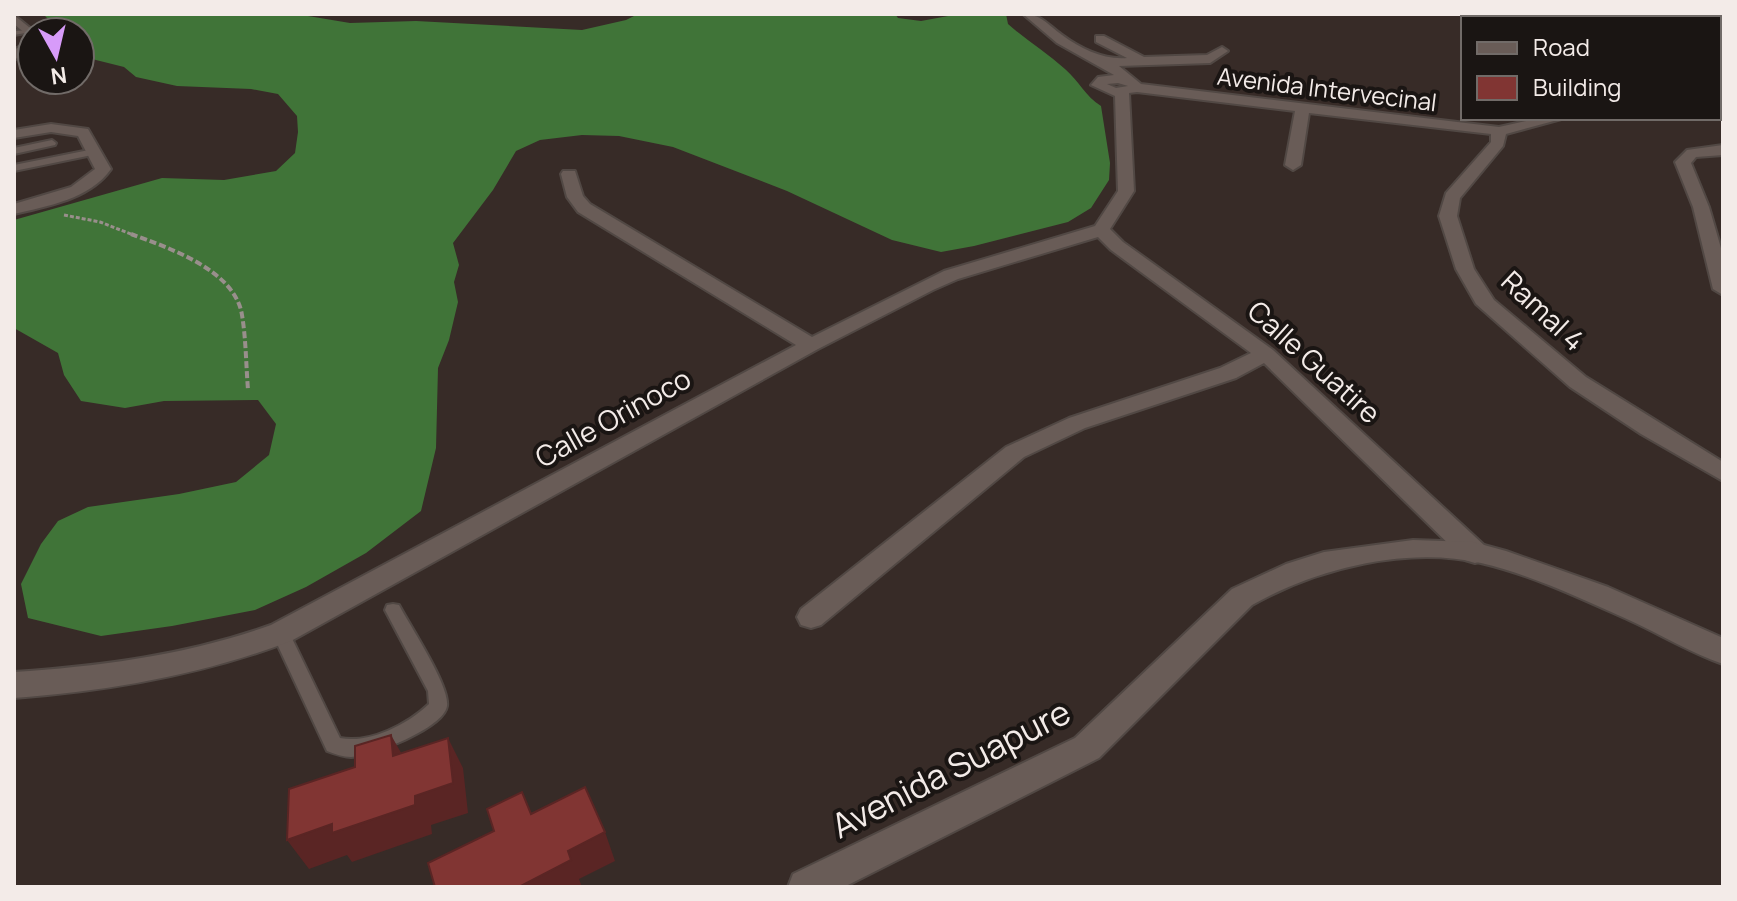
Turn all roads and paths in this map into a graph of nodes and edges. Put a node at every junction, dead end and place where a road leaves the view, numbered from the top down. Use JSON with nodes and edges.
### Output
{"nodes":[{"id":1,"x":1021,"y":14,"type":"edge"},
{"id":2,"x":1029,"y":14,"type":"edge"},
{"id":3,"x":1047,"y":27,"type":"junction"},
{"id":4,"x":1030,"y":29,"type":"junction"},
{"id":5,"x":1100,"y":39,"type":"dead end"},
{"id":6,"x":1222,"y":51,"type":"dead end"},
{"id":7,"x":1142,"y":61,"type":"junction"},
{"id":8,"x":1108,"y":64,"type":"junction"},
{"id":9,"x":1086,"y":65,"type":"junction"},
{"id":10,"x":1129,"y":87,"type":"junction"},
{"id":11,"x":1302,"y":110,"type":"junction"},
{"id":12,"x":1545,"y":120,"type":"edge"},
{"id":13,"x":1505,"y":126,"type":"edge"},
{"id":14,"x":14,"y":134,"type":"edge"},
{"id":15,"x":52,"y":143,"type":"dead end"},
{"id":16,"x":1723,"y":150,"type":"edge"},
{"id":17,"x":14,"y":151,"type":"edge"},
{"id":18,"x":94,"y":152,"type":"junction"},
{"id":19,"x":1293,"y":165,"type":"dead end"},
{"id":20,"x":14,"y":168,"type":"edge"},
{"id":21,"x":569,"y":174,"type":"dead end"},
{"id":22,"x":16,"y":209,"type":"edge"},
{"id":23,"x":1101,"y":230,"type":"junction"},
{"id":24,"x":1723,"y":289,"type":"edge"},
{"id":25,"x":811,"y":345,"type":"junction"},
{"id":26,"x":1266,"y":354,"type":"junction"},
{"id":27,"x":248,"y":390,"type":"dead end"},
{"id":28,"x":1723,"y":473,"type":"edge"},
{"id":29,"x":1475,"y":553,"type":"junction"},
{"id":30,"x":393,"y":610,"type":"dead end"},
{"id":31,"x":811,"y":617,"type":"dead end"},
{"id":32,"x":281,"y":633,"type":"junction"},
{"id":33,"x":1723,"y":652,"type":"edge"},
{"id":34,"x":14,"y":685,"type":"edge"},
{"id":35,"x":806,"y":887,"type":"edge"}],
"edges":[{"from":1,"to":4,"type":"street"},
{"from":2,"to":3,"type":"street"},
{"from":3,"to":4,"type":"street"},
{"from":3,"to":8,"type":"street"},
{"from":4,"to":9,"type":"street"},
{"from":5,"to":7,"type":"street"},
{"from":6,"to":7,"type":"street"},
{"from":7,"to":8,"type":"street"},
{"from":8,"to":9,"type":"street"},
{"from":8,"to":10,"type":"street"},
{"from":9,"to":10,"type":"street","name":"Avenida Intervecinal"},
{"from":10,"to":11,"type":"street","name":"Avenida Intervecinal"},
{"from":10,"to":23,"type":"street"},
{"from":11,"to":13,"type":"street","name":"Avenida Intervecinal"},
{"from":11,"to":19,"type":"street"},
{"from":12,"to":13,"type":"street","name":"Avenida Intervecinal"},
{"from":13,"to":28,"type":"street","name":"Ramal 4"},
{"from":14,"to":18,"type":"street"},
{"from":15,"to":17,"type":"lane"},
{"from":16,"to":24,"type":"street"},
{"from":18,"to":20,"type":"lane"},
{"from":18,"to":22,"type":"street"},
{"from":21,"to":25,"type":"street"},
{"from":22,"to":27,"type":"path"},
{"from":23,"to":25,"type":"street","name":"Calle Orinoco"},
{"from":23,"to":26,"type":"street","name":"Calle Guatire"},
{"from":25,"to":32,"type":"street","name":"Calle Orinoco"},
{"from":26,"to":29,"type":"street","name":"Calle Guatire"},
{"from":26,"to":31,"type":"street"},
{"from":29,"to":33,"type":"street","name":"Avenida Suapure"},
{"from":29,"to":35,"type":"street","name":"Avenida Suapure"},
{"from":30,"to":32,"type":"lane"},
{"from":32,"to":34,"type":"street","name":"Calle Orinoco"}]}
